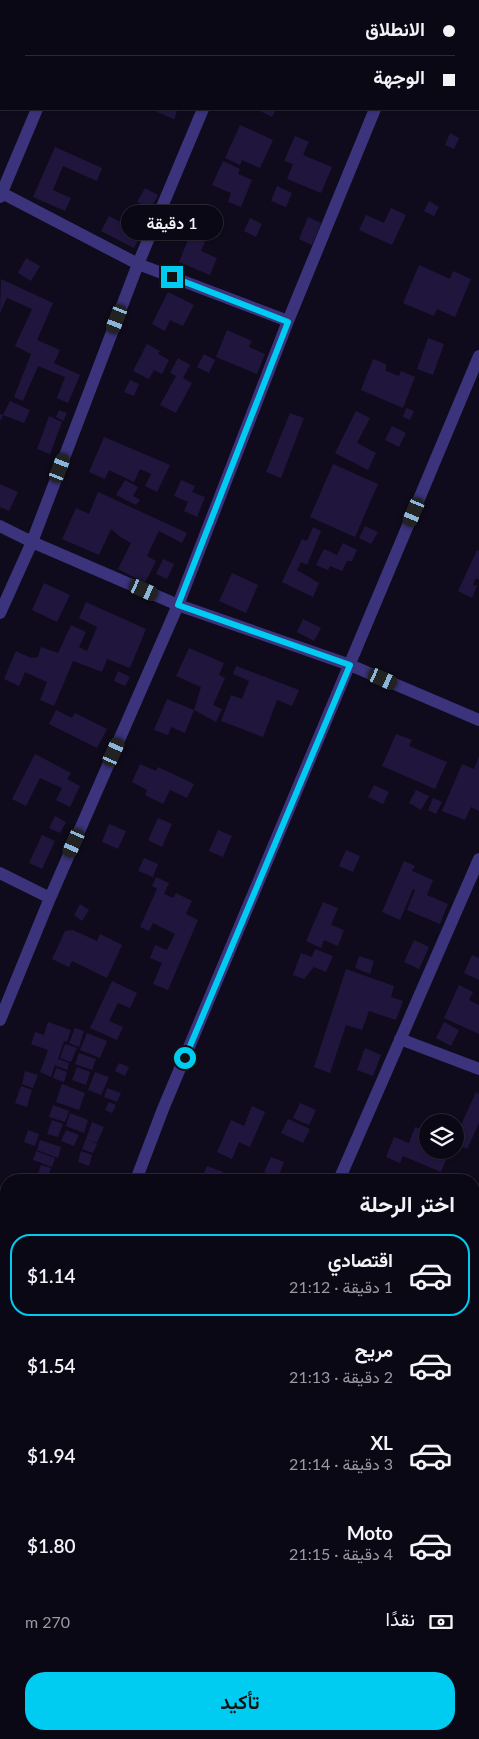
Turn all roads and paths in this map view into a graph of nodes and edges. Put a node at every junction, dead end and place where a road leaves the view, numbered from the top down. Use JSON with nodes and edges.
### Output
{"nodes":[{"id":1,"x":37,"y":110,"type":"edge"},
{"id":2,"x":203,"y":110,"type":"edge"},
{"id":3,"x":375,"y":110,"type":"edge"},
{"id":4,"x":1,"y":194,"type":"edge"},
{"id":5,"x":138,"y":264,"type":"junction"},
{"id":6,"x":288,"y":322,"type":"junction"},
{"id":7,"x":479,"y":356,"type":"edge"},
{"id":8,"x":0,"y":526,"type":"edge"},
{"id":9,"x":32,"y":542,"type":"junction"},
{"id":10,"x":178,"y":605,"type":"junction"},
{"id":11,"x":0,"y":613,"type":"edge"},
{"id":12,"x":350,"y":665,"type":"junction"},
{"id":13,"x":479,"y":720,"type":"edge"},
{"id":14,"x":479,"y":859,"type":"edge"},
{"id":15,"x":0,"y":873,"type":"edge"},
{"id":16,"x":50,"y":898,"type":"junction"},
{"id":17,"x":0,"y":1020,"type":"edge"},
{"id":18,"x":400,"y":1039,"type":"junction"},
{"id":19,"x":479,"y":1069,"type":"edge"},
{"id":20,"x":138,"y":1174,"type":"edge"},
{"id":21,"x":342,"y":1174,"type":"edge"}],
"edges":[{"from":1,"to":4,"type":"street"},
{"from":2,"to":5,"type":"street"},
{"from":3,"to":6,"type":"street"},
{"from":4,"to":5,"type":"street"},
{"from":5,"to":6,"type":"street"},
{"from":5,"to":9,"type":"street"},
{"from":6,"to":10,"type":"street"},
{"from":7,"to":12,"type":"street"},
{"from":8,"to":9,"type":"street"},
{"from":9,"to":10,"type":"street"},
{"from":9,"to":11,"type":"street"},
{"from":10,"to":12,"type":"street"},
{"from":10,"to":16,"type":"street"},
{"from":12,"to":13,"type":"street"},
{"from":12,"to":20,"type":"street"},
{"from":14,"to":18,"type":"street"},
{"from":15,"to":16,"type":"street"},
{"from":16,"to":17,"type":"street"},
{"from":18,"to":19,"type":"street"},
{"from":18,"to":21,"type":"street"}]}
